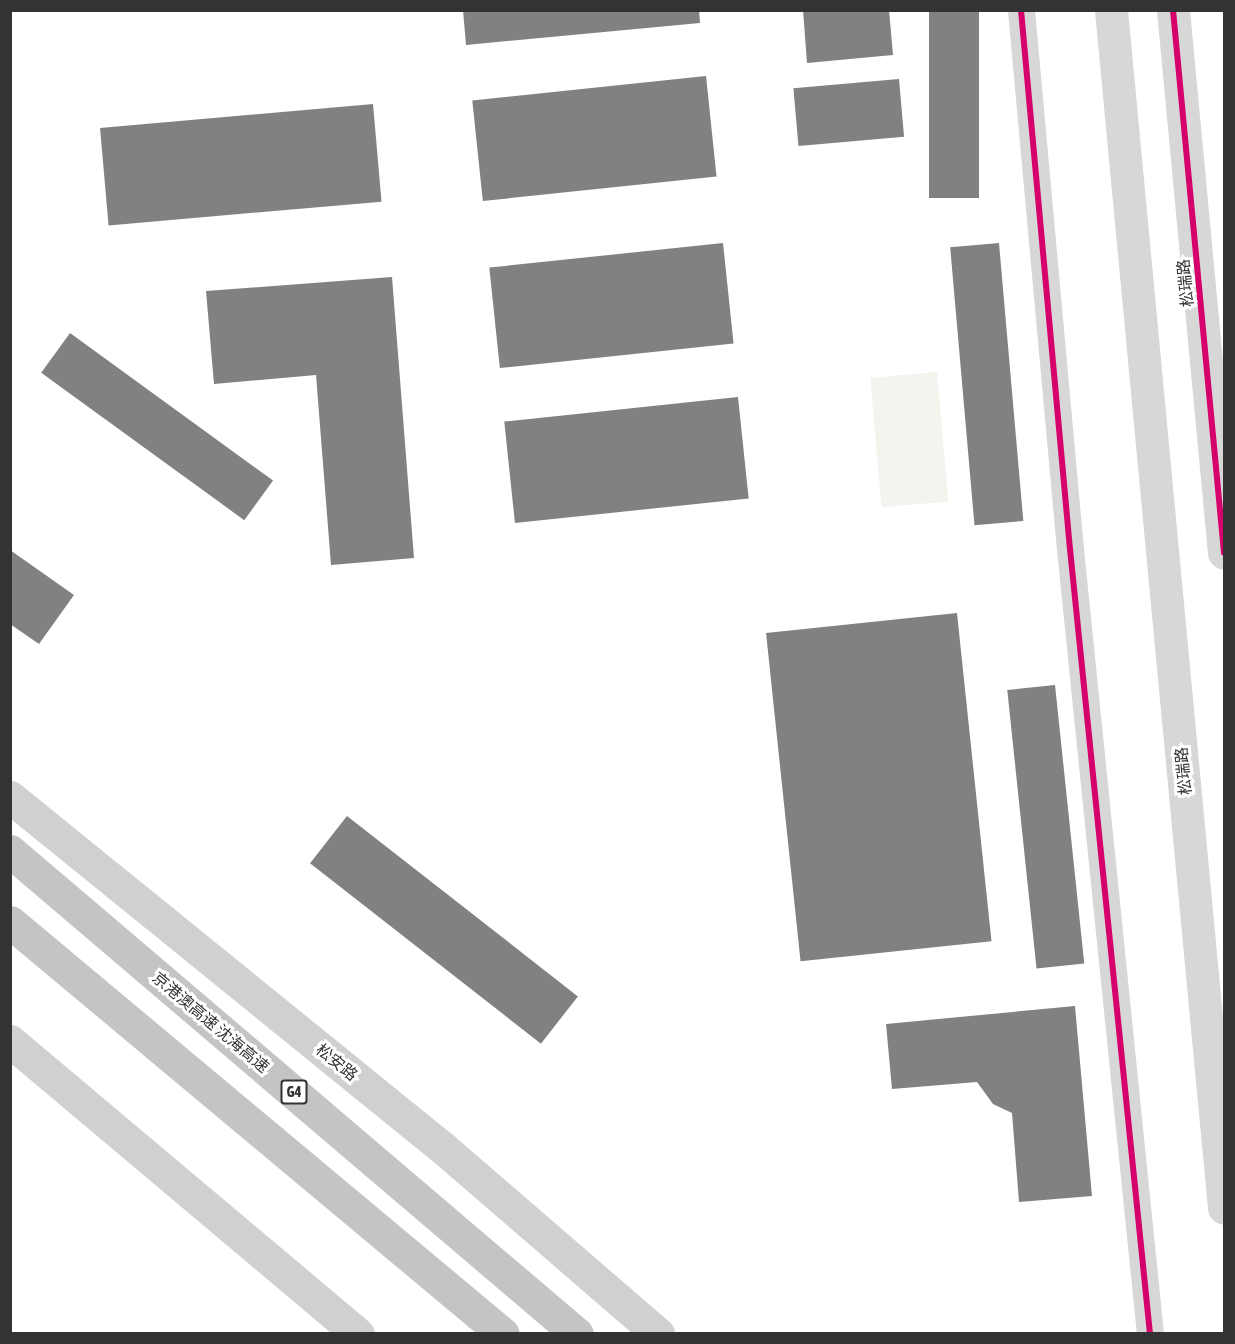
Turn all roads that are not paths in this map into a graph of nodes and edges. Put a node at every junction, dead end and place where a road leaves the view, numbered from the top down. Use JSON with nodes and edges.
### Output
{"nodes":[{"id":1,"x":1021,"y":10,"type":"edge"},
{"id":2,"x":1111,"y":10,"type":"edge"},
{"id":3,"x":1173,"y":10,"type":"edge"},
{"id":4,"x":1224,"y":553,"type":"edge"},
{"id":5,"x":10,"y":796,"type":"edge"},
{"id":6,"x":10,"y":851,"type":"edge"},
{"id":7,"x":10,"y":922,"type":"edge"},
{"id":8,"x":10,"y":1041,"type":"edge"},
{"id":9,"x":1224,"y":1208,"type":"edge"},
{"id":10,"x":358,"y":1334,"type":"edge"},
{"id":11,"x":503,"y":1334,"type":"edge"},
{"id":12,"x":577,"y":1334,"type":"edge"},
{"id":13,"x":658,"y":1334,"type":"edge"},
{"id":14,"x":1150,"y":1334,"type":"edge"}],
"edges":[{"from":1,"to":14,"type":"street"},
{"from":2,"to":9,"type":"street","name":"松瑞路"},
{"from":3,"to":4,"type":"street","name":"松瑞路"},
{"from":5,"to":13,"type":"main road","name":"松安路"},
{"from":6,"to":12,"type":"highway","name":"京港澳高速 沈海高速","number":"G4"},
{"from":7,"to":11,"type":"highway"},
{"from":8,"to":10,"type":"main road"}]}
